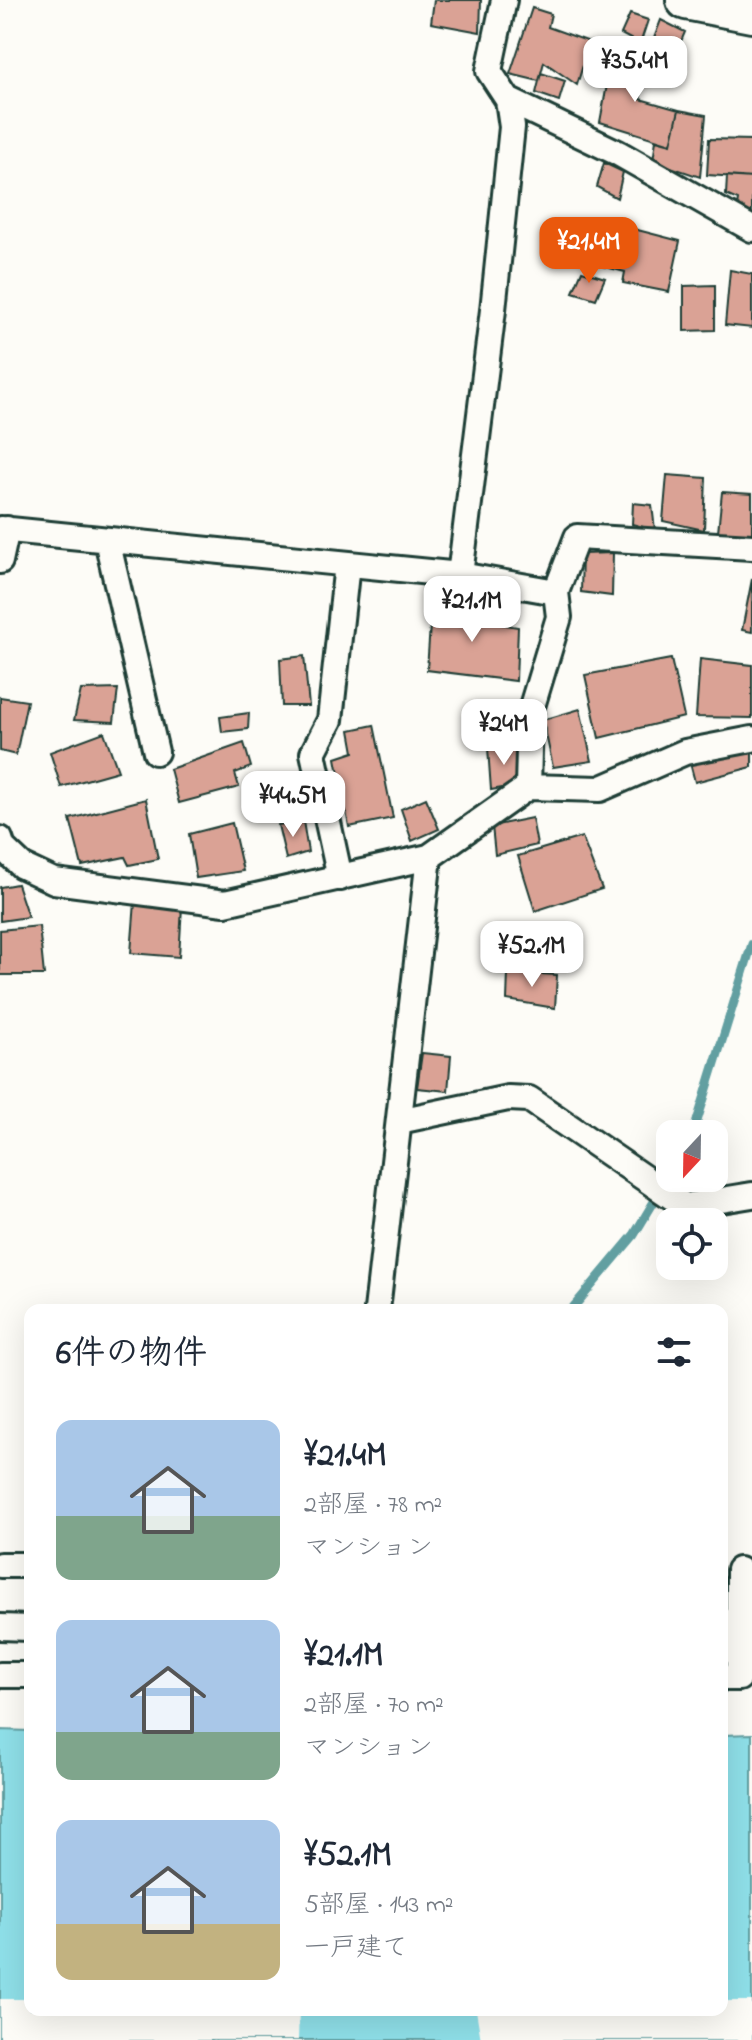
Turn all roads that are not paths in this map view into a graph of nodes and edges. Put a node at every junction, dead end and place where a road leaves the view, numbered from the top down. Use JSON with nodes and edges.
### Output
{"nodes":[{"id":1,"x":504,"y":0,"type":"edge"},
{"id":2,"x":686,"y":0,"type":"edge"},
{"id":3,"x":752,"y":13,"type":"edge"},
{"id":4,"x":508,"y":100,"type":"junction"},
{"id":5,"x":752,"y":229,"type":"edge"},
{"id":6,"x":3,"y":529,"type":"edge"},
{"id":7,"x":107,"y":540,"type":"junction"},
{"id":8,"x":752,"y":547,"type":"edge"},
{"id":9,"x":0,"y":561,"type":"edge"},
{"id":10,"x":347,"y":564,"type":"junction"},
{"id":11,"x":460,"y":575,"type":"junction"},
{"id":12,"x":556,"y":592,"type":"junction"},
{"id":13,"x":752,"y":739,"type":"edge"},
{"id":14,"x":156,"y":752,"type":"dead end"},
{"id":15,"x":528,"y":787,"type":"junction"},
{"id":16,"x":1,"y":846,"type":"edge"},
{"id":17,"x":429,"y":857,"type":"junction"},
{"id":18,"x":340,"y":878,"type":"junction"},
{"id":19,"x":399,"y":1121,"type":"junction"},
{"id":20,"x":752,"y":1195,"type":"edge"},
{"id":21,"x":378,"y":1304,"type":"edge"},
{"id":22,"x":0,"y":1565,"type":"edge"},
{"id":23,"x":24,"y":1565,"type":"edge"},
{"id":24,"x":738,"y":1570,"type":"edge"},
{"id":25,"x":0,"y":1627,"type":"edge"},
{"id":26,"x":24,"y":1628,"type":"edge"},
{"id":27,"x":738,"y":1632,"type":"edge"},
{"id":28,"x":0,"y":1675,"type":"edge"},
{"id":29,"x":24,"y":1675,"type":"edge"},
{"id":30,"x":738,"y":1678,"type":"edge"}],
"edges":[{"from":1,"to":4,"type":"street"},
{"from":2,"to":3,"type":"main road"},
{"from":4,"to":5,"type":"street"},
{"from":4,"to":11,"type":"street"},
{"from":6,"to":7,"type":"street"},
{"from":6,"to":9,"type":"street"},
{"from":7,"to":10,"type":"street"},
{"from":7,"to":14,"type":"street"},
{"from":8,"to":12,"type":"street"},
{"from":10,"to":11,"type":"street"},
{"from":10,"to":18,"type":"street"},
{"from":11,"to":12,"type":"street"},
{"from":12,"to":15,"type":"street"},
{"from":13,"to":15,"type":"street"},
{"from":15,"to":17,"type":"street"},
{"from":16,"to":18,"type":"street"},
{"from":17,"to":18,"type":"street"},
{"from":17,"to":19,"type":"street"},
{"from":19,"to":20,"type":"street"},
{"from":19,"to":21,"type":"street"},
{"from":22,"to":23,"type":"street"},
{"from":24,"to":27,"type":"street"},
{"from":25,"to":26,"type":"street"},
{"from":27,"to":30,"type":"street"},
{"from":28,"to":29,"type":"street"}]}
